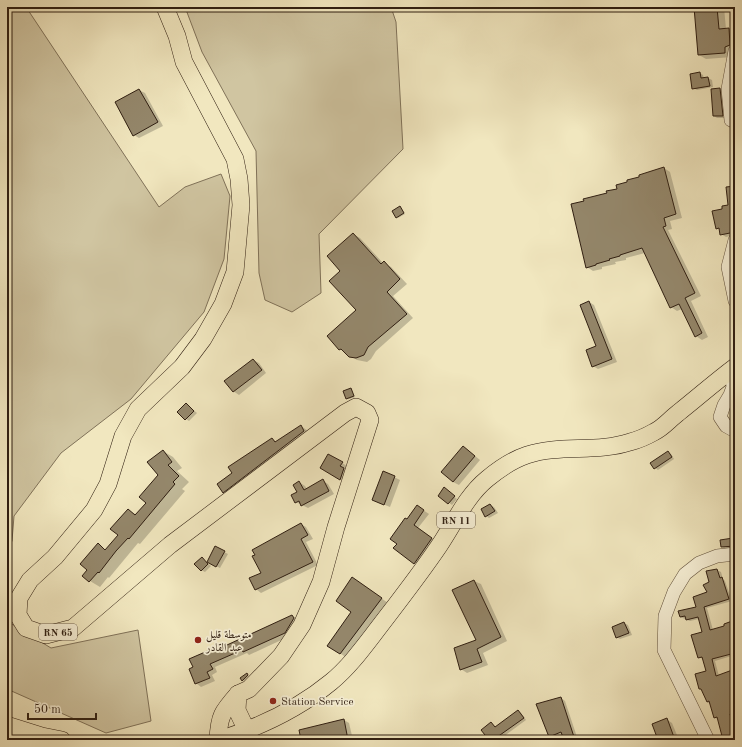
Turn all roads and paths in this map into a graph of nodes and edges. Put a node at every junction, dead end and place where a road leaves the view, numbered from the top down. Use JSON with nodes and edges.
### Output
{"nodes":[{"id":1,"x":165,"y":7,"type":"edge"},
{"id":2,"x":735,"y":51,"type":"edge"},
{"id":3,"x":731,"y":89,"type":"edge"},
{"id":4,"x":735,"y":122,"type":"edge"},
{"id":5,"x":735,"y":240,"type":"edge"},
{"id":6,"x":735,"y":301,"type":"edge"},
{"id":7,"x":733,"y":369,"type":"edge"},
{"id":8,"x":735,"y":431,"type":"edge"},
{"id":9,"x":735,"y":554,"type":"edge"},
{"id":10,"x":238,"y":694,"type":"junction"},
{"id":11,"x":7,"y":725,"type":"edge"},
{"id":12,"x":247,"y":731,"type":"junction"},
{"id":13,"x":62,"y":740,"type":"edge"},
{"id":14,"x":218,"y":740,"type":"edge"},
{"id":15,"x":708,"y":740,"type":"edge"}],
"edges":[{"from":1,"to":10,"type":"main road","number":"RN 65"},
{"from":2,"to":3,"type":"street"},
{"from":3,"to":4,"type":"street"},
{"from":5,"to":6,"type":"street"},
{"from":7,"to":8,"type":"street"},
{"from":7,"to":12,"type":"main road","number":"RN 11"},
{"from":9,"to":15,"type":"street"},
{"from":10,"to":12,"type":"main road"},
{"from":10,"to":14,"type":"main road"},
{"from":11,"to":13,"type":"main road"},
{"from":12,"to":14,"type":"main road","number":"RN 11"}]}
